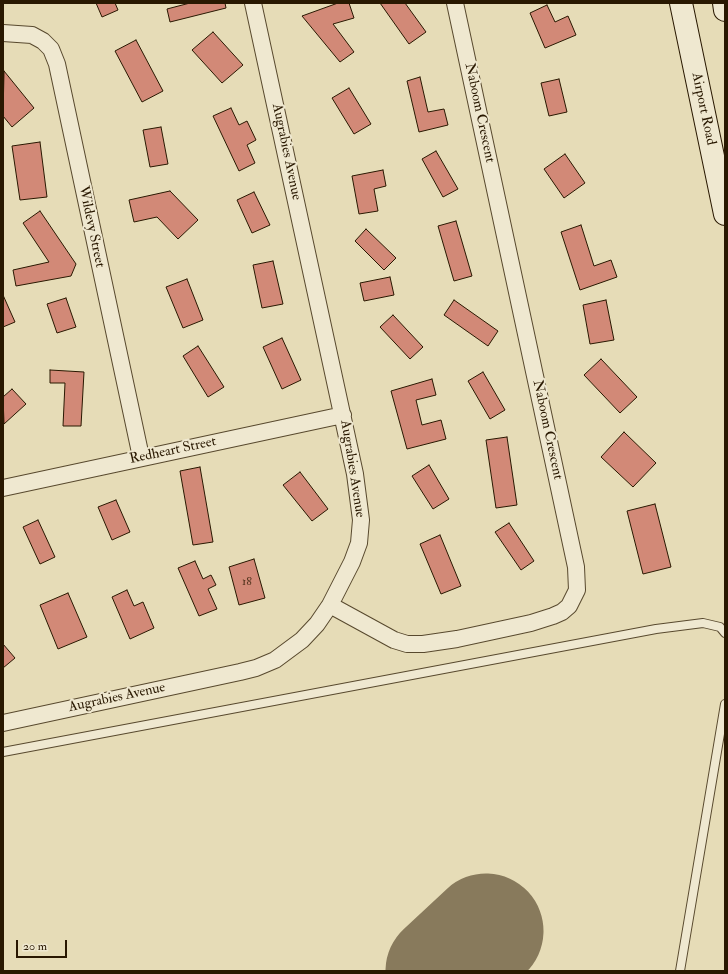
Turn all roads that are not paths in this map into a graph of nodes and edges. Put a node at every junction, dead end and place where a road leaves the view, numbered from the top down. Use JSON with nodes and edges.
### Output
{"nodes":[{"id":1,"x":253,"y":3,"type":"edge"},
{"id":2,"x":455,"y":3,"type":"edge"},
{"id":3,"x":681,"y":3,"type":"edge"},
{"id":4,"x":724,"y":3,"type":"edge"},
{"id":5,"x":725,"y":10,"type":"edge"},
{"id":6,"x":3,"y":33,"type":"edge"},
{"id":7,"x":725,"y":214,"type":"edge"},
{"id":8,"x":343,"y":415,"type":"junction"},
{"id":9,"x":141,"y":457,"type":"junction"},
{"id":10,"x":3,"y":488,"type":"edge"},
{"id":11,"x":330,"y":605,"type":"junction"},
{"id":12,"x":725,"y":633,"type":"edge"},
{"id":13,"x":725,"y":704,"type":"edge"},
{"id":14,"x":3,"y":723,"type":"edge"},
{"id":15,"x":3,"y":752,"type":"edge"},
{"id":16,"x":680,"y":971,"type":"edge"}],
"edges":[{"from":1,"to":8,"type":"street","name":"Augrabies Avenue"},
{"from":2,"to":11,"type":"street","name":"Naboom Crescent"},
{"from":3,"to":7,"type":"main road","name":"Airport Road"},
{"from":4,"to":5,"type":"main road"},
{"from":6,"to":9,"type":"street","name":"Wildevy Street"},
{"from":8,"to":9,"type":"street","name":"Redheart Street"},
{"from":8,"to":11,"type":"street","name":"Augrabies Avenue"},
{"from":9,"to":10,"type":"street","name":"Redheart Street"},
{"from":11,"to":14,"type":"street","name":"Augrabies Avenue"},
{"from":12,"to":15,"type":"lane"},
{"from":13,"to":16,"type":"lane"}]}
